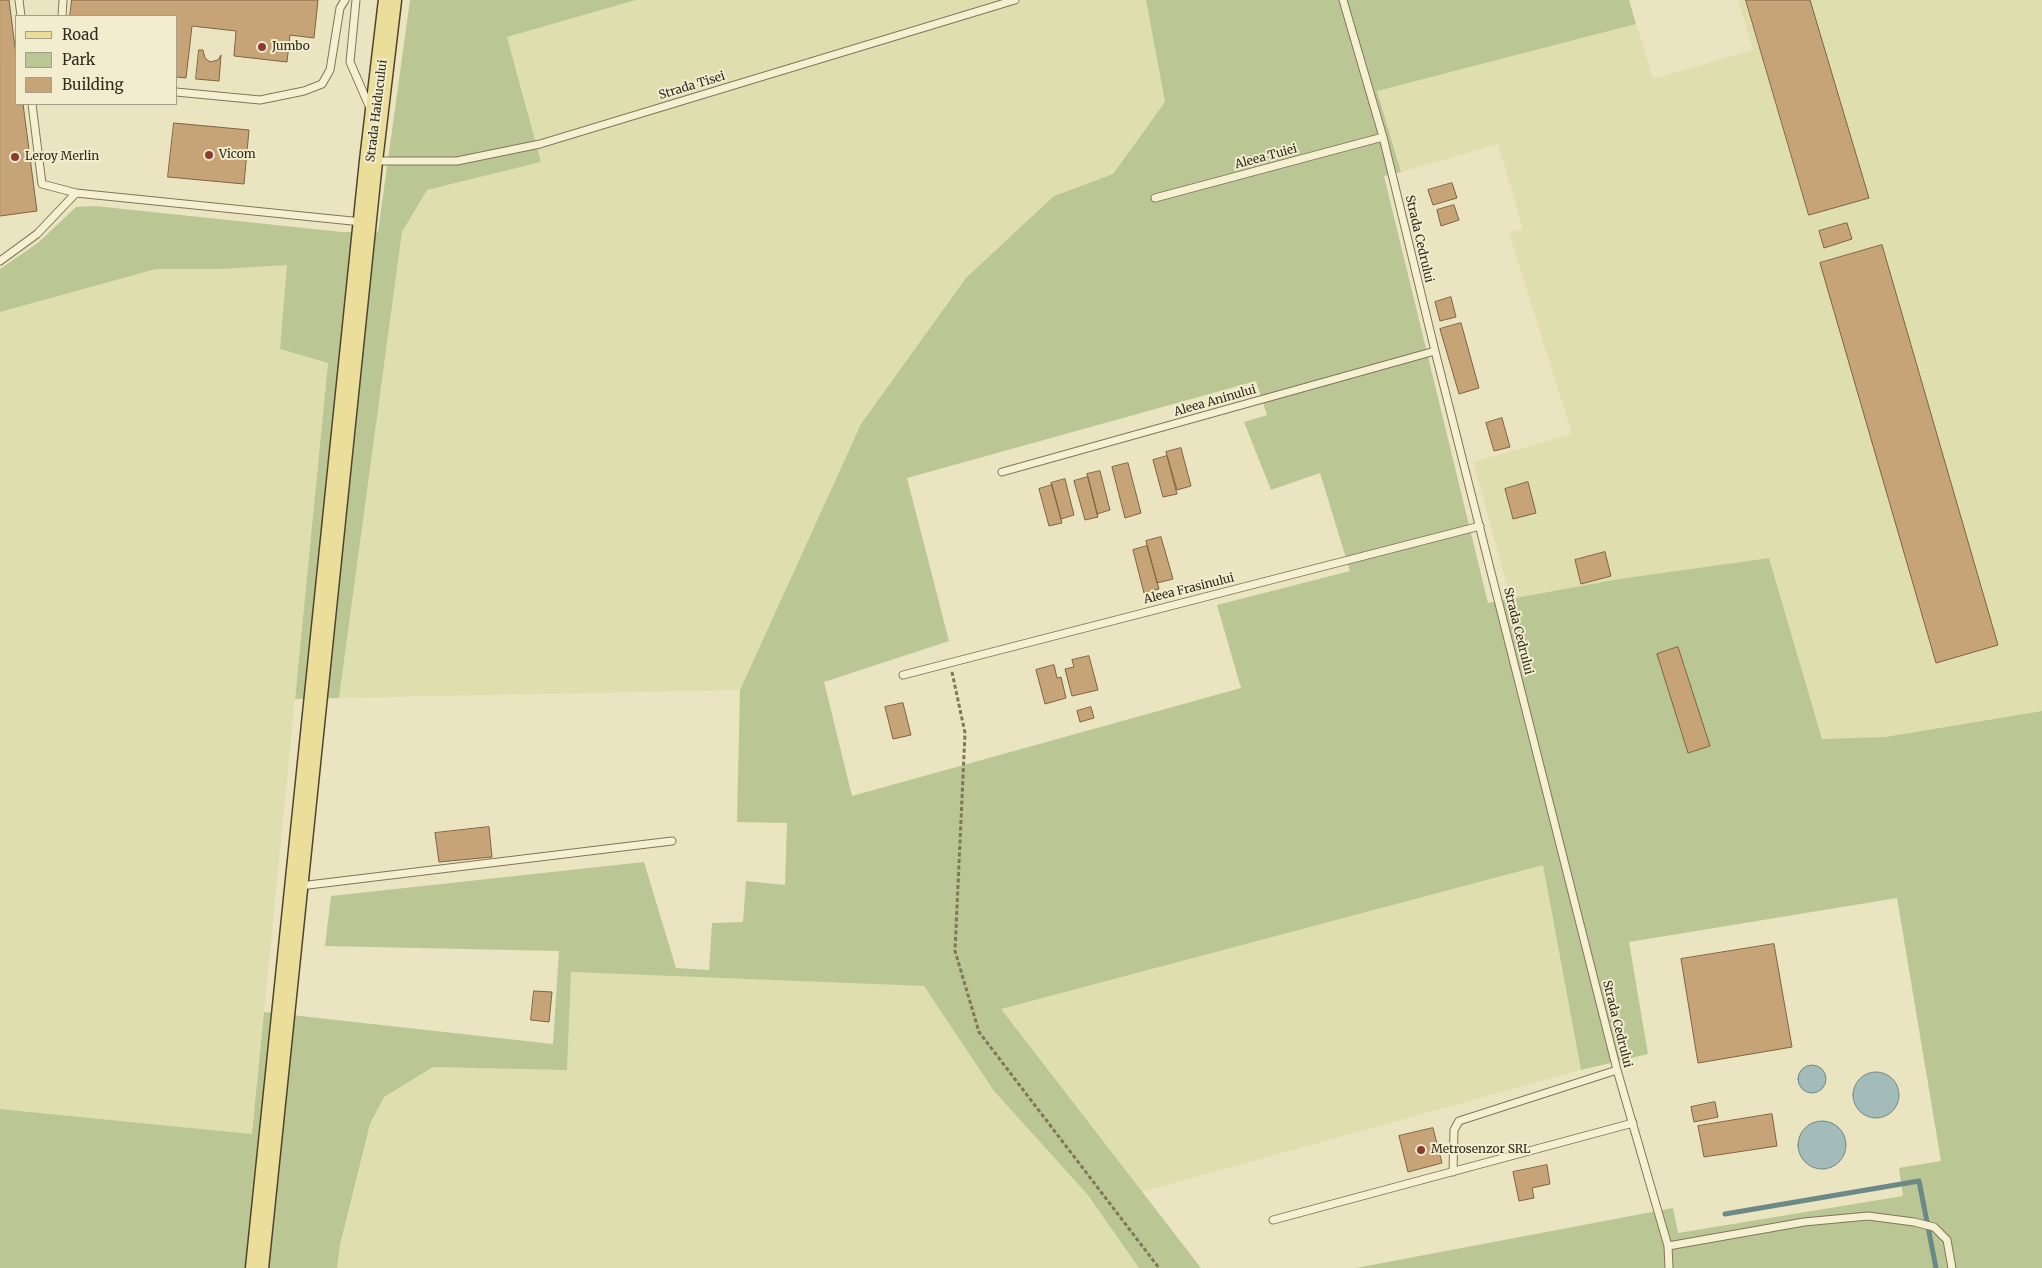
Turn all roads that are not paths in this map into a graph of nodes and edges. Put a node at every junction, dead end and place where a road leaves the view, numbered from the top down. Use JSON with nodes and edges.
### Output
{"nodes":[{"id":1,"x":19,"y":0,"type":"edge"},
{"id":2,"x":63,"y":0,"type":"edge"},
{"id":3,"x":345,"y":0,"type":"edge"},
{"id":4,"x":356,"y":0,"type":"edge"},
{"id":5,"x":390,"y":0,"type":"edge"},
{"id":6,"x":1015,"y":0,"type":"edge"},
{"id":7,"x":1343,"y":0,"type":"edge"},
{"id":8,"x":21,"y":15,"type":"edge"},
{"id":9,"x":62,"y":15,"type":"edge"},
{"id":10,"x":178,"y":92,"type":"edge"},
{"id":11,"x":32,"y":105,"type":"edge"},
{"id":12,"x":376,"y":121,"type":"junction"},
{"id":13,"x":1383,"y":137,"type":"junction"},
{"id":14,"x":370,"y":161,"type":"junction"},
{"id":15,"x":76,"y":193,"type":"junction"},
{"id":16,"x":1154,"y":198,"type":"dead end"},
{"id":17,"x":365,"y":222,"type":"junction"},
{"id":18,"x":0,"y":261,"type":"edge"},
{"id":19,"x":1435,"y":351,"type":"junction"},
{"id":20,"x":1002,"y":472,"type":"dead end"},
{"id":21,"x":1480,"y":526,"type":"junction"},
{"id":22,"x":903,"y":675,"type":"dead end"},
{"id":23,"x":672,"y":841,"type":"dead end"},
{"id":24,"x":296,"y":886,"type":"junction"},
{"id":25,"x":1617,"y":1070,"type":"junction"},
{"id":26,"x":1633,"y":1123,"type":"junction"},
{"id":27,"x":1453,"y":1172,"type":"junction"},
{"id":28,"x":1273,"y":1220,"type":"dead end"},
{"id":29,"x":1668,"y":1246,"type":"junction"},
{"id":30,"x":257,"y":1268,"type":"edge"},
{"id":31,"x":1669,"y":1268,"type":"edge"},
{"id":32,"x":1952,"y":1268,"type":"edge"}],
"edges":[{"from":1,"to":8,"type":"lane"},
{"from":2,"to":9,"type":"lane"},
{"from":3,"to":10,"type":"lane"},
{"from":4,"to":12,"type":"lane"},
{"from":5,"to":12,"type":"main road","name":"Strada Haiducului"},
{"from":6,"to":14,"type":"lane","name":"Strada Tisei"},
{"from":7,"to":13,"type":"lane","name":"Strada Cedrului"},
{"from":11,"to":15,"type":"lane"},
{"from":12,"to":14,"type":"main road","name":"Strada Haiducului"},
{"from":13,"to":16,"type":"lane","name":"Aleea Tuiei"},
{"from":13,"to":19,"type":"lane","name":"Strada Cedrului"},
{"from":14,"to":17,"type":"main road","name":"Strada Haiducului"},
{"from":15,"to":17,"type":"lane"},
{"from":15,"to":18,"type":"lane"},
{"from":17,"to":24,"type":"main road","name":"Strada Haiducului"},
{"from":19,"to":20,"type":"lane","name":"Aleea Aninului"},
{"from":19,"to":21,"type":"lane","name":"Strada Cedrului"},
{"from":21,"to":22,"type":"lane","name":"Aleea Frasinului"},
{"from":21,"to":25,"type":"lane","name":"Strada Cedrului"},
{"from":23,"to":24,"type":"lane"},
{"from":24,"to":30,"type":"main road","name":"Strada Haiducului"},
{"from":25,"to":26,"type":"lane","name":"Strada Cedrului"},
{"from":25,"to":27,"type":"lane"},
{"from":26,"to":27,"type":"lane"},
{"from":26,"to":29,"type":"lane","name":"Strada Cedrului"},
{"from":27,"to":28,"type":"lane"},
{"from":29,"to":31,"type":"lane","name":"Strada Cedrului"},
{"from":29,"to":32,"type":"lane"}]}
